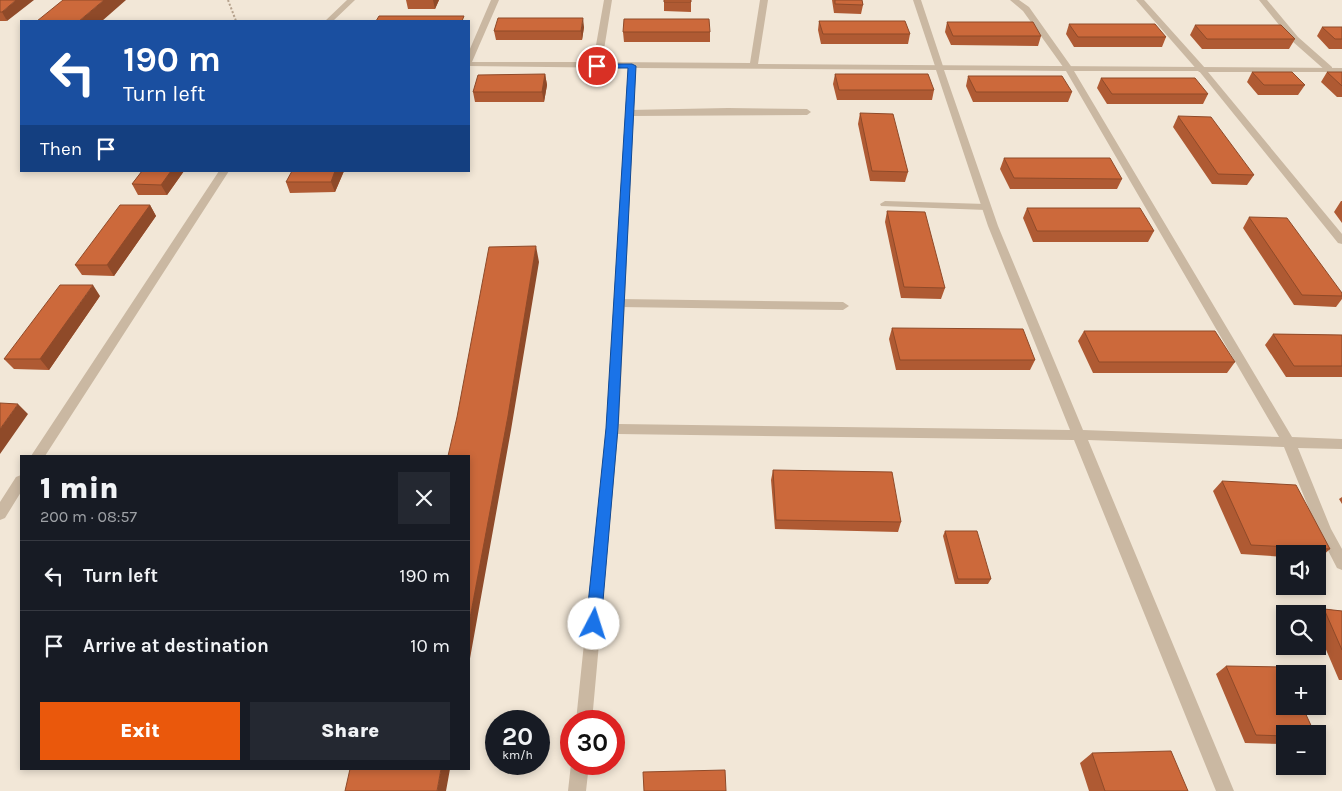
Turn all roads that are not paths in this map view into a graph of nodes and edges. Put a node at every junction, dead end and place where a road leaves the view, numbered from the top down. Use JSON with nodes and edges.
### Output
{"nodes":[{"id":1,"x":350,"y":0,"type":"edge"},
{"id":2,"x":495,"y":0,"type":"edge"},
{"id":3,"x":608,"y":0,"type":"edge"},
{"id":4,"x":764,"y":0,"type":"edge"},
{"id":5,"x":917,"y":0,"type":"edge"},
{"id":6,"x":1014,"y":0,"type":"edge"},
{"id":7,"x":1140,"y":0,"type":"edge"},
{"id":8,"x":1263,"y":0,"type":"edge"},
{"id":9,"x":330,"y":20,"type":"edge"},
{"id":10,"x":470,"y":58,"type":"edge"},
{"id":11,"x":470,"y":64,"type":"edge"},
{"id":12,"x":597,"y":66,"type":"junction"},
{"id":13,"x":632,"y":66,"type":"junction"},
{"id":14,"x":754,"y":66,"type":"junction"},
{"id":15,"x":939,"y":66,"type":"junction"},
{"id":16,"x":1069,"y":69,"type":"junction"},
{"id":17,"x":1202,"y":70,"type":"junction"},
{"id":18,"x":1329,"y":70,"type":"junction"},
{"id":19,"x":1342,"y":70,"type":"edge"},
{"id":20,"x":807,"y":112,"type":"dead end"},
{"id":21,"x":629,"y":113,"type":"junction"},
{"id":22,"x":223,"y":172,"type":"edge"},
{"id":23,"x":885,"y":204,"type":"dead end"},
{"id":24,"x":986,"y":207,"type":"junction"},
{"id":25,"x":1342,"y":241,"type":"edge"},
{"id":26,"x":619,"y":303,"type":"junction"},
{"id":27,"x":843,"y":306,"type":"dead end"},
{"id":28,"x":612,"y":428,"type":"junction"},
{"id":29,"x":1078,"y":435,"type":"junction"},
{"id":30,"x":1289,"y":443,"type":"junction"},
{"id":31,"x":1342,"y":444,"type":"edge"},
{"id":32,"x":39,"y":455,"type":"edge"},
{"id":33,"x":20,"y":483,"type":"edge"},
{"id":34,"x":0,"y":514,"type":"edge"},
{"id":35,"x":1342,"y":563,"type":"edge"},
{"id":36,"x":585,"y":710,"type":"edge"},
{"id":37,"x":579,"y":775,"type":"edge"},
{"id":38,"x":577,"y":791,"type":"edge"},
{"id":39,"x":1224,"y":791,"type":"edge"}],
"edges":[{"from":1,"to":9,"type":"street"},
{"from":2,"to":10,"type":"street"},
{"from":3,"to":12,"type":"street"},
{"from":4,"to":14,"type":"street"},
{"from":5,"to":15,"type":"street"},
{"from":6,"to":16,"type":"street"},
{"from":7,"to":17,"type":"street"},
{"from":8,"to":18,"type":"street"},
{"from":11,"to":12,"type":"street"},
{"from":12,"to":13,"type":"street"},
{"from":13,"to":14,"type":"street"},
{"from":13,"to":21,"type":"street"},
{"from":14,"to":15,"type":"street"},
{"from":15,"to":16,"type":"street"},
{"from":15,"to":24,"type":"street"},
{"from":16,"to":17,"type":"street"},
{"from":16,"to":30,"type":"street"},
{"from":17,"to":18,"type":"street"},
{"from":17,"to":25,"type":"street"},
{"from":18,"to":19,"type":"street"},
{"from":20,"to":21,"type":"street"},
{"from":21,"to":26,"type":"street"},
{"from":22,"to":32,"type":"street"},
{"from":23,"to":24,"type":"street"},
{"from":24,"to":29,"type":"street"},
{"from":26,"to":27,"type":"street"},
{"from":26,"to":28,"type":"street"},
{"from":28,"to":29,"type":"street"},
{"from":28,"to":36,"type":"street"},
{"from":29,"to":30,"type":"street"},
{"from":29,"to":39,"type":"street"},
{"from":30,"to":31,"type":"street"},
{"from":30,"to":35,"type":"street"},
{"from":33,"to":34,"type":"street"},
{"from":37,"to":38,"type":"street"}]}
